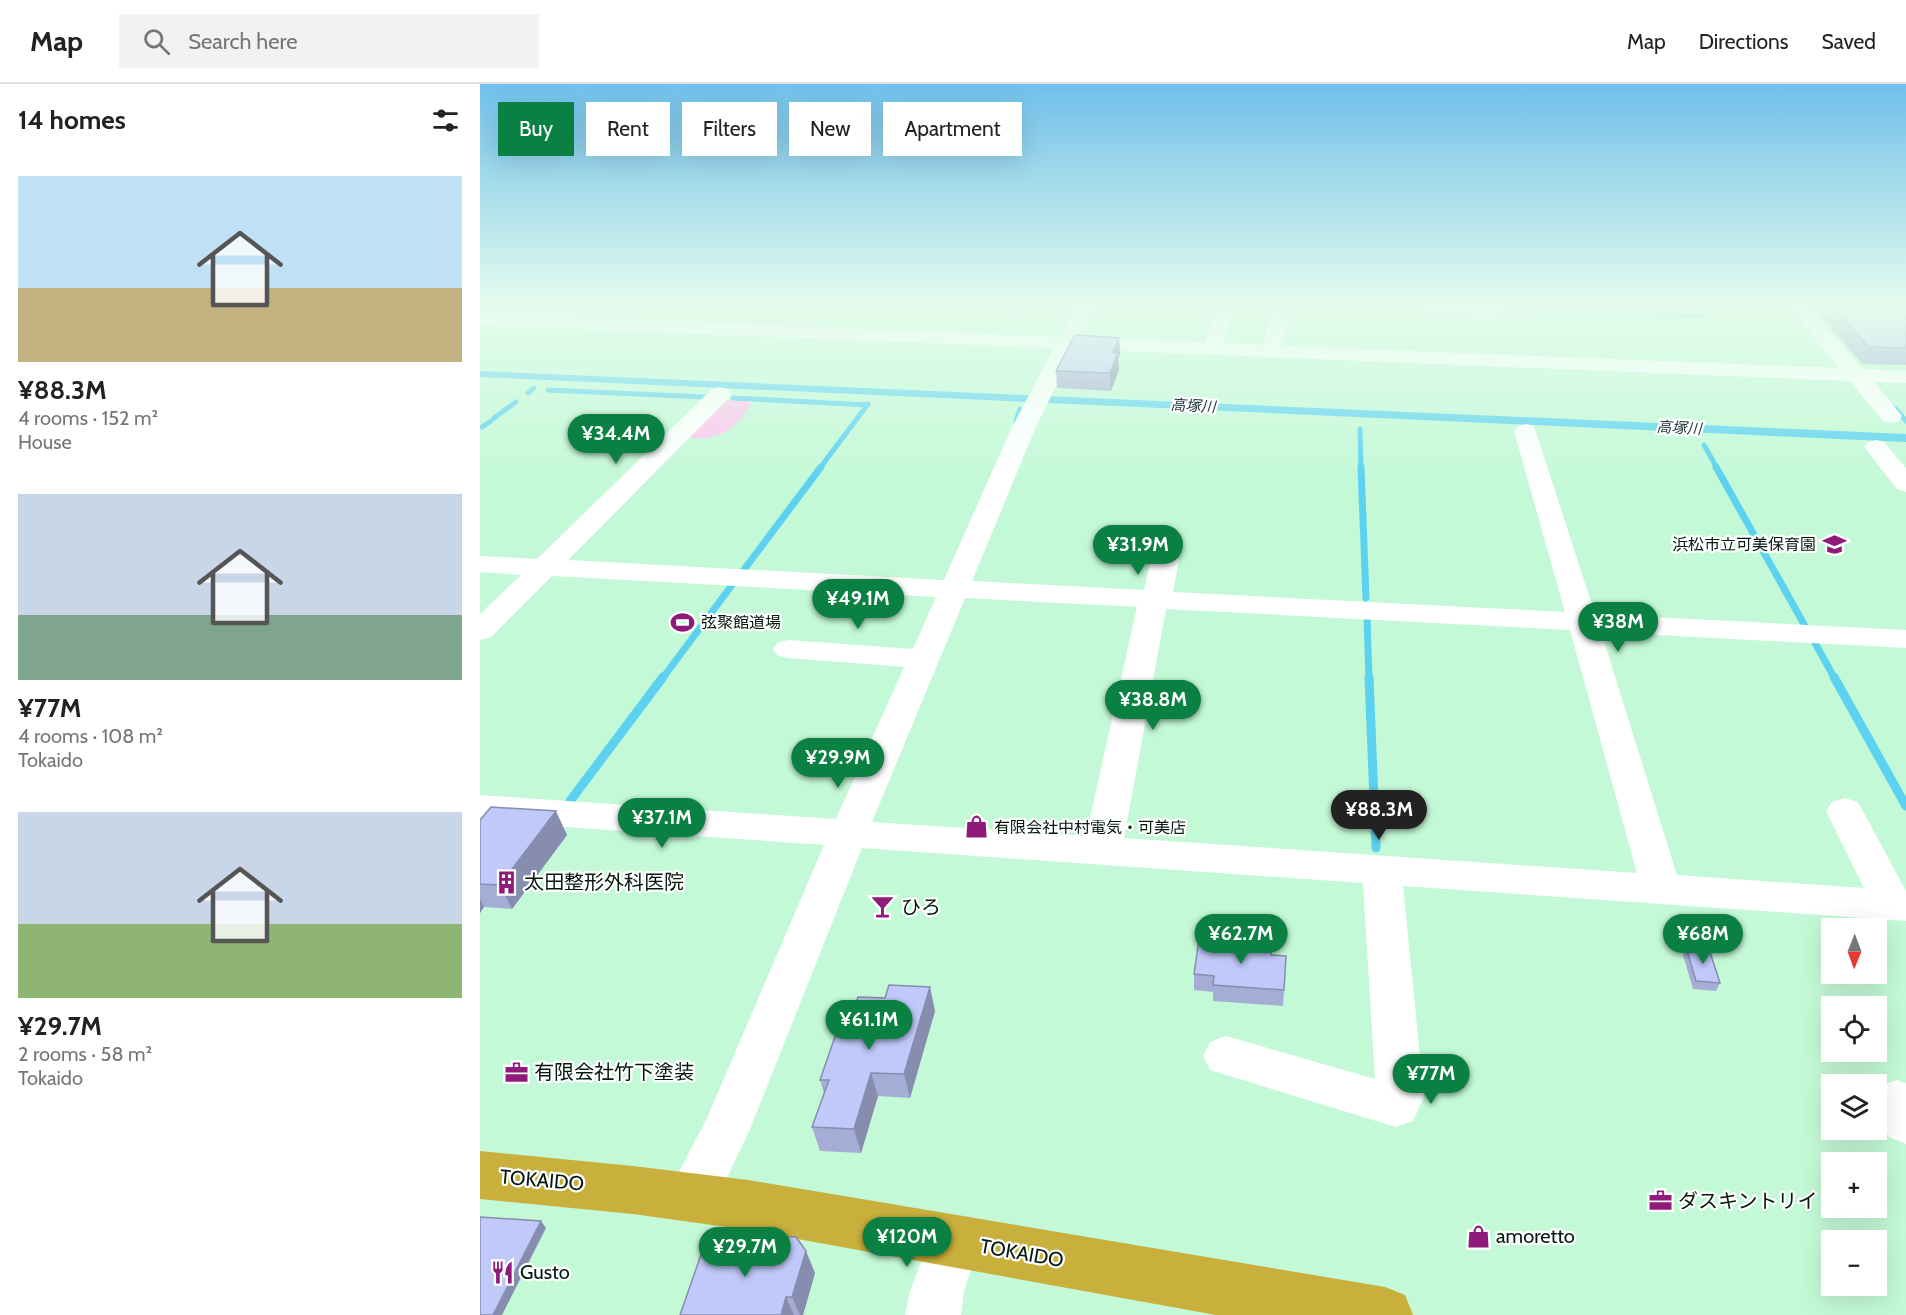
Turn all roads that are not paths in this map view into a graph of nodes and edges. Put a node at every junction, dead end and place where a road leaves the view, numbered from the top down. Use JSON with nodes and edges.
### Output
{"nodes":[{"id":1,"x":1057,"y":364,"type":"edge"},
{"id":2,"x":1763,"y":364,"type":"edge"},
{"id":3,"x":1847,"y":364,"type":"edge"},
{"id":4,"x":1856,"y":375,"type":"junction"},
{"id":5,"x":1906,"y":377,"type":"edge"},
{"id":6,"x":720,"y":394,"type":"dead end"},
{"id":7,"x":1891,"y":416,"type":"dead end"},
{"id":8,"x":1526,"y":431,"type":"dead end"},
{"id":9,"x":1876,"y":447,"type":"dead end"},
{"id":10,"x":1906,"y":484,"type":"edge"},
{"id":11,"x":1165,"y":560,"type":"dead end"},
{"id":12,"x":480,"y":564,"type":"edge"},
{"id":13,"x":544,"y":568,"type":"junction"},
{"id":14,"x":954,"y":589,"type":"junction"},
{"id":15,"x":1155,"y":600,"type":"junction"},
{"id":16,"x":1583,"y":622,"type":"junction"},
{"id":17,"x":480,"y":631,"type":"edge"},
{"id":18,"x":1906,"y":639,"type":"edge"},
{"id":19,"x":789,"y":650,"type":"dead end"},
{"id":20,"x":924,"y":659,"type":"junction"},
{"id":21,"x":480,"y":808,"type":"edge"},
{"id":22,"x":1845,"y":811,"type":"dead end"},
{"id":23,"x":849,"y":834,"type":"junction"},
{"id":24,"x":1102,"y":851,"type":"junction"},
{"id":25,"x":1382,"y":870,"type":"junction"},
{"id":26,"x":1662,"y":890,"type":"junction"},
{"id":27,"x":1899,"y":906,"type":"edge"},
{"id":28,"x":1226,"y":1056,"type":"dead end"},
{"id":29,"x":480,"y":1175,"type":"edge"},
{"id":30,"x":692,"y":1197,"type":"junction"},
{"id":31,"x":955,"y":1241,"type":"junction"},
{"id":32,"x":933,"y":1315,"type":"edge"},
{"id":33,"x":1385,"y":1315,"type":"edge"}],
"edges":[{"from":1,"to":14,"type":"street"},
{"from":2,"to":4,"type":"street"},
{"from":3,"to":4,"type":"street"},
{"from":4,"to":5,"type":"street"},
{"from":4,"to":7,"type":"street"},
{"from":6,"to":13,"type":"street"},
{"from":8,"to":16,"type":"street"},
{"from":9,"to":10,"type":"street"},
{"from":11,"to":15,"type":"street"},
{"from":12,"to":13,"type":"street"},
{"from":13,"to":14,"type":"street"},
{"from":13,"to":17,"type":"street"},
{"from":14,"to":15,"type":"street"},
{"from":14,"to":20,"type":"street"},
{"from":15,"to":16,"type":"street"},
{"from":15,"to":24,"type":"street"},
{"from":16,"to":18,"type":"street"},
{"from":16,"to":26,"type":"street"},
{"from":19,"to":20,"type":"street"},
{"from":20,"to":23,"type":"street"},
{"from":21,"to":23,"type":"street"},
{"from":22,"to":27,"type":"street"},
{"from":23,"to":24,"type":"street"},
{"from":23,"to":30,"type":"street"},
{"from":24,"to":25,"type":"street"},
{"from":25,"to":26,"type":"street"},
{"from":25,"to":28,"type":"street"},
{"from":26,"to":27,"type":"street"},
{"from":29,"to":30,"type":"highway","name":"TOKAIDO"},
{"from":30,"to":31,"type":"highway","name":"TOKAIDO"},
{"from":31,"to":32,"type":"street"},
{"from":31,"to":33,"type":"highway","name":"TOKAIDO"}]}
